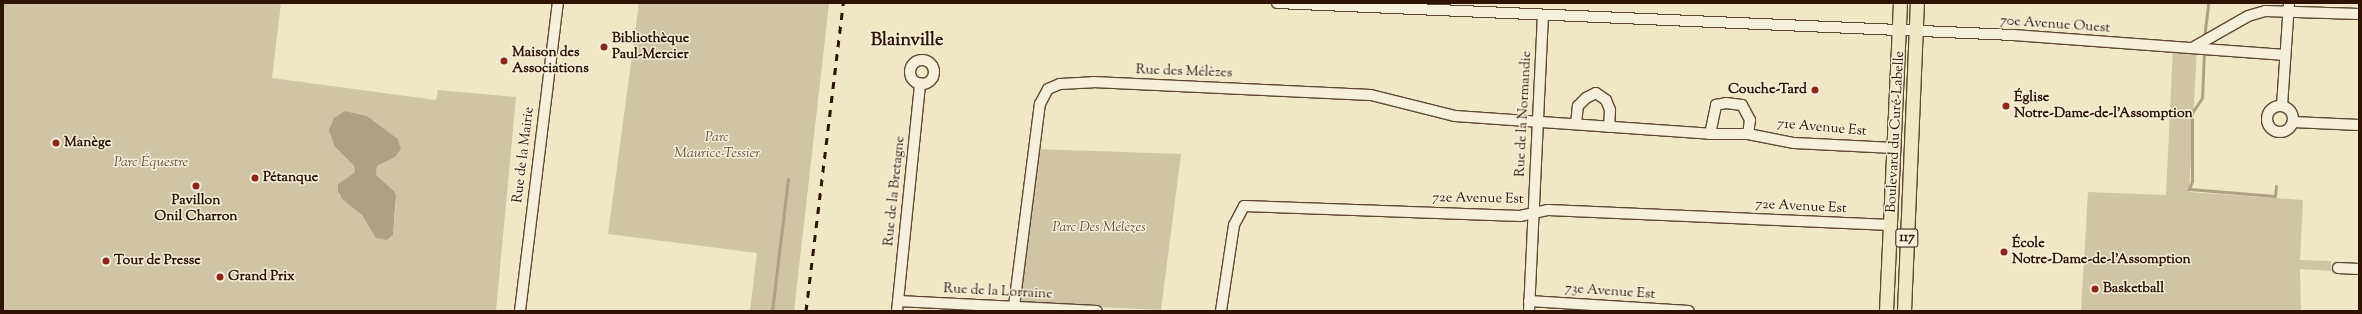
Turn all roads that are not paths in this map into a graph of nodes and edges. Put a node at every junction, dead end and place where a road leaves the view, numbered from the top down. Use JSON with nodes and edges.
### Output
{"nodes":[{"id":1,"x":558,"y":3,"type":"edge"},
{"id":2,"x":1277,"y":3,"type":"edge"},
{"id":3,"x":1290,"y":3,"type":"edge"},
{"id":4,"x":1900,"y":3,"type":"edge"},
{"id":5,"x":1918,"y":3,"type":"edge"},
{"id":6,"x":2288,"y":7,"type":"edge"},
{"id":7,"x":2359,"y":14,"type":"edge"},
{"id":8,"x":1543,"y":15,"type":"junction"},
{"id":9,"x":1899,"y":31,"type":"junction"},
{"id":10,"x":1916,"y":32,"type":"junction"},
{"id":11,"x":2192,"y":48,"type":"junction"},
{"id":12,"x":2285,"y":55,"type":"junction"},
{"id":13,"x":920,"y":83,"type":"dead end"},
{"id":14,"x":2282,"y":106,"type":"junction"},
{"id":15,"x":1538,"y":122,"type":"junction"},
{"id":16,"x":2293,"y":122,"type":"junction"},
{"id":17,"x":1576,"y":124,"type":"junction"},
{"id":18,"x":2359,"y":125,"type":"edge"},
{"id":19,"x":1609,"y":127,"type":"junction"},
{"id":20,"x":1710,"y":134,"type":"junction"},
{"id":21,"x":1748,"y":134,"type":"junction"},
{"id":22,"x":1894,"y":148,"type":"junction"},
{"id":23,"x":1533,"y":213,"type":"junction"},
{"id":24,"x":1891,"y":225,"type":"junction"},
{"id":25,"x":2338,"y":268,"type":"dead end"},
{"id":26,"x":2359,"y":268,"type":"edge"},
{"id":27,"x":898,"y":306,"type":"edge"},
{"id":28,"x":1014,"y":306,"type":"junction"},
{"id":29,"x":1529,"y":306,"type":"edge"},
{"id":30,"x":520,"y":311,"type":"edge"},
{"id":31,"x":1097,"y":311,"type":"edge"},
{"id":32,"x":1221,"y":311,"type":"edge"},
{"id":33,"x":1689,"y":311,"type":"edge"},
{"id":34,"x":1886,"y":311,"type":"edge"},
{"id":35,"x":1904,"y":311,"type":"edge"}],
"edges":[{"from":1,"to":30,"type":"street","name":"Rue de la Mairie"},
{"from":2,"to":3,"type":"street","name":"70e Avenue Ouest"},
{"from":3,"to":8,"type":"street","name":"70e Avenue Ouest"},
{"from":4,"to":9,"type":"main road","name":"Boulevard du Curé-Labelle","number":"117"},
{"from":5,"to":10,"type":"main road","name":"Boulevard du Curé-Labelle","number":"117"},
{"from":6,"to":7,"type":"street"},
{"from":6,"to":11,"type":"street"},
{"from":6,"to":12,"type":"street"},
{"from":8,"to":9,"type":"street","name":"70e Avenue Ouest"},
{"from":8,"to":15,"type":"street","name":"Rue de la Normandie"},
{"from":9,"to":10,"type":"street","name":"70e Avenue Ouest"},
{"from":9,"to":22,"type":"main road","name":"Boulevard du Curé-Labelle","number":"117"},
{"from":10,"to":11,"type":"street","name":"70e Avenue Ouest"},
{"from":10,"to":35,"type":"main road","name":"Boulevard du Curé-Labelle","number":"117"},
{"from":11,"to":12,"type":"street","name":"70e Avenue Ouest"},
{"from":12,"to":14,"type":"street"},
{"from":13,"to":27,"type":"street","name":"Rue de la Bretagne"},
{"from":14,"to":16,"type":"street"},
{"from":14,"to":16,"type":"street"},
{"from":15,"to":17,"type":"street","name":"71e Avenue Est"},
{"from":15,"to":23,"type":"street","name":"Rue de la Normandie"},
{"from":15,"to":28,"type":"street","name":"Rue des Mélèzes"},
{"from":16,"to":18,"type":"street"},
{"from":17,"to":19,"type":"street","name":"71e Avenue Est"},
{"from":17,"to":19,"type":"street"},
{"from":19,"to":20,"type":"street","name":"71e Avenue Est"},
{"from":20,"to":21,"type":"street","name":"71e Avenue Est"},
{"from":20,"to":21,"type":"street"},
{"from":21,"to":22,"type":"street","name":"71e Avenue Est"},
{"from":22,"to":24,"type":"main road","name":"Boulevard du Curé-Labelle","number":"117"},
{"from":23,"to":24,"type":"street","name":"72e Avenue Est"},
{"from":23,"to":29,"type":"street","name":"Rue de la Normandie"},
{"from":23,"to":32,"type":"street","name":"72e Avenue Est"},
{"from":24,"to":34,"type":"main road","name":"Boulevard du Curé-Labelle","number":"117"},
{"from":25,"to":26,"type":"street"},
{"from":27,"to":28,"type":"street","name":"Rue de la Lorraine"},
{"from":28,"to":31,"type":"street","name":"Rue de la Lorraine"},
{"from":29,"to":33,"type":"street","name":"73e Avenue Est"}]}
